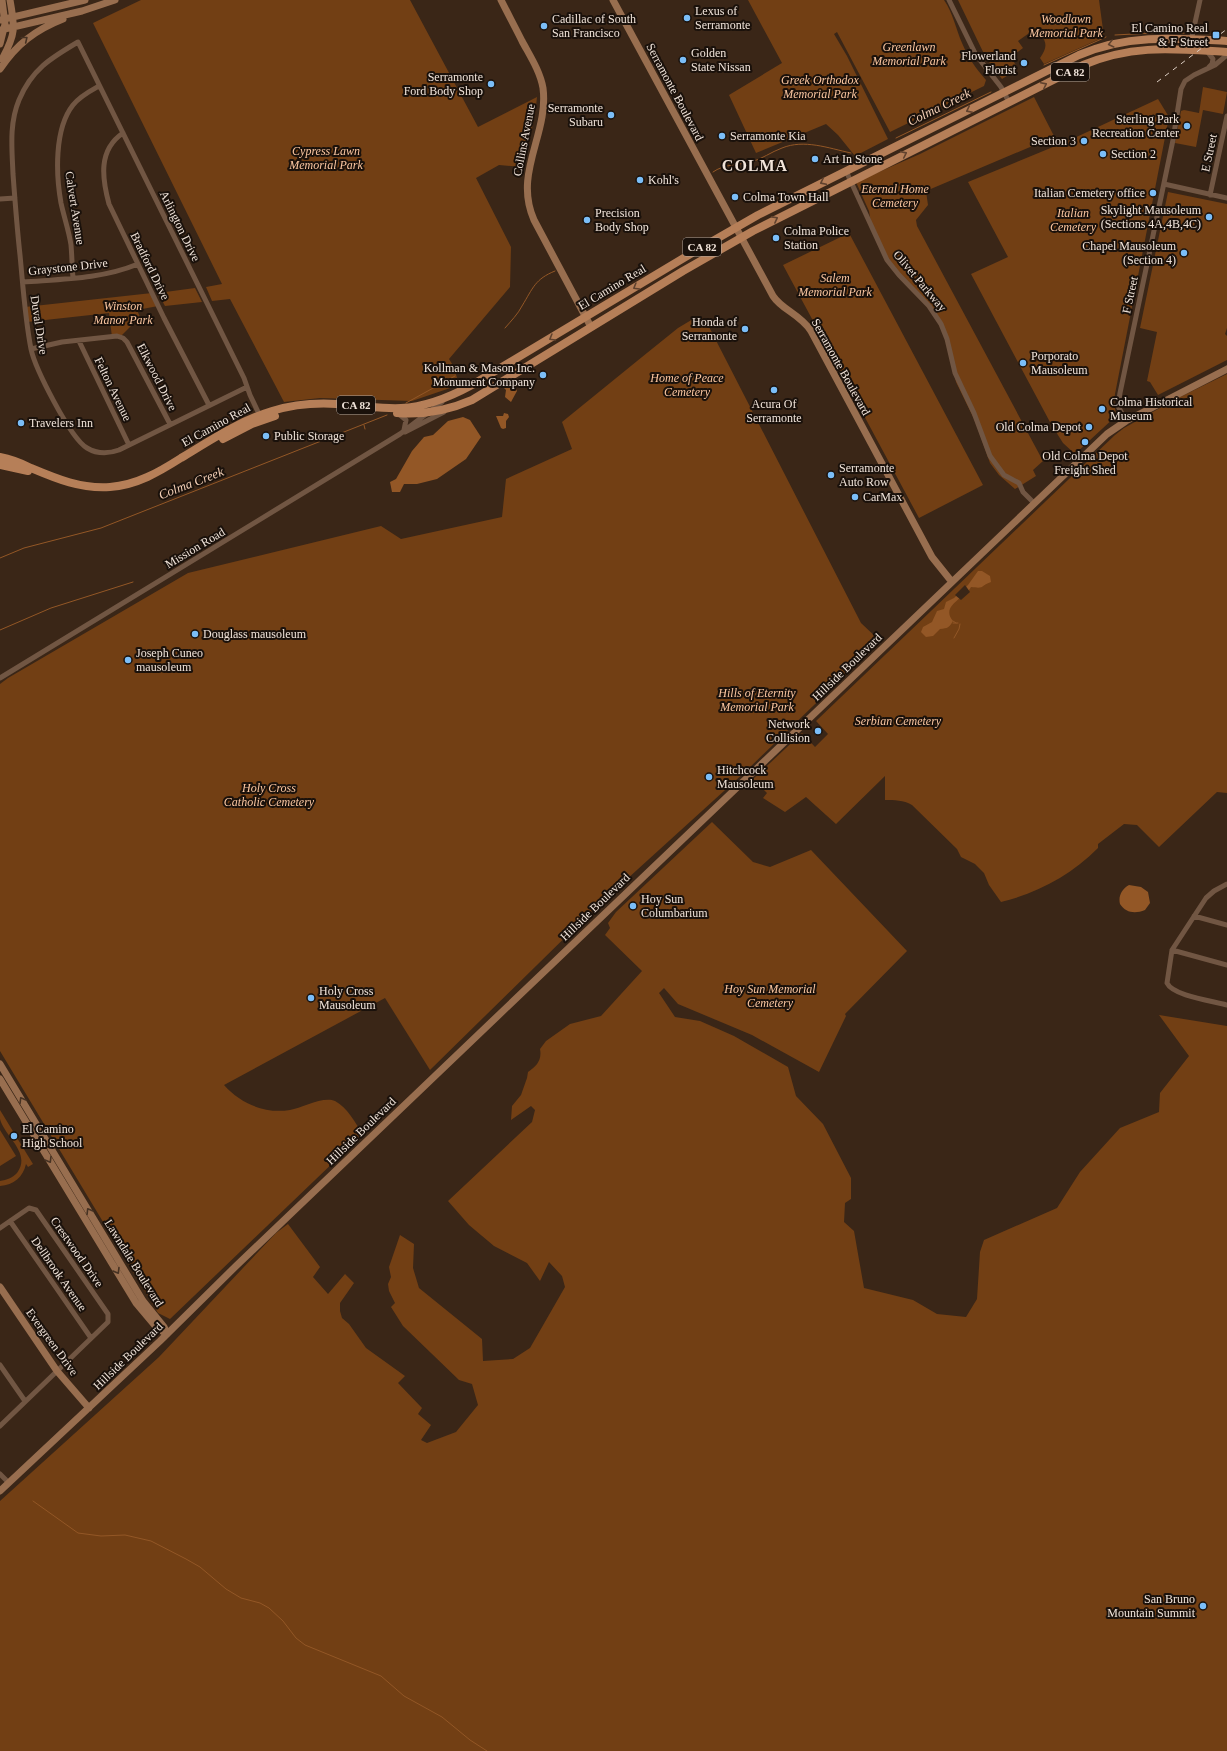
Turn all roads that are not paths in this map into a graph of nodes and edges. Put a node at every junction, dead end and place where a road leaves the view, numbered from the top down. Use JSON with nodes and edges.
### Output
{"nodes":[{"id":1,"x":85,"y":0,"type":"edge"},
{"id":2,"x":115,"y":0,"type":"edge"},
{"id":3,"x":501,"y":0,"type":"edge"},
{"id":4,"x":613,"y":0,"type":"edge"},
{"id":5,"x":949,"y":0,"type":"edge"},
{"id":6,"x":1200,"y":0,"type":"edge"},
{"id":7,"x":2,"y":1,"type":"edge"},
{"id":8,"x":10,"y":1,"type":"edge"},
{"id":9,"x":0,"y":11,"type":"edge"},
{"id":10,"x":82,"y":12,"type":"junction"},
{"id":11,"x":26,"y":14,"type":"junction"},
{"id":12,"x":13,"y":18,"type":"junction"},
{"id":13,"x":2,"y":20,"type":"edge"},
{"id":14,"x":15,"y":27,"type":"junction"},
{"id":15,"x":2,"y":29,"type":"edge"},
{"id":16,"x":1192,"y":39,"type":"junction"},
{"id":17,"x":1227,"y":41,"type":"edge"},
{"id":18,"x":78,"y":42,"type":"joint"},
{"id":19,"x":0,"y":44,"type":"edge"},
{"id":20,"x":1189,"y":50,"type":"junction"},
{"id":21,"x":1207,"y":51,"type":"junction"},
{"id":22,"x":1227,"y":53,"type":"edge"},
{"id":23,"x":0,"y":62,"type":"edge"},
{"id":24,"x":1208,"y":68,"type":"junction"},
{"id":25,"x":0,"y":69,"type":"edge"},
{"id":26,"x":99,"y":86,"type":"junction"},
{"id":27,"x":1004,"y":92,"type":"junction"},
{"id":28,"x":1009,"y":102,"type":"junction"},
{"id":29,"x":1227,"y":116,"type":"edge"},
{"id":30,"x":123,"y":133,"type":"junction"},
{"id":31,"x":846,"y":171,"type":"junction"},
{"id":32,"x":851,"y":181,"type":"junction"},
{"id":33,"x":1164,"y":184,"type":"junction"},
{"id":34,"x":1210,"y":195,"type":"junction"},
{"id":35,"x":14,"y":198,"type":"junction"},
{"id":36,"x":1227,"y":198,"type":"edge"},
{"id":37,"x":0,"y":199,"type":"edge"},
{"id":38,"x":736,"y":228,"type":"junction"},
{"id":39,"x":741,"y":238,"type":"junction"},
{"id":40,"x":138,"y":264,"type":"junction"},
{"id":41,"x":73,"y":278,"type":"junction"},
{"id":42,"x":23,"y":282,"type":"junction"},
{"id":43,"x":586,"y":318,"type":"junction"},
{"id":44,"x":591,"y":327,"type":"junction"},
{"id":45,"x":79,"y":341,"type":"junction"},
{"id":46,"x":31,"y":349,"type":"junction"},
{"id":47,"x":1227,"y":369,"type":"edge"},
{"id":48,"x":247,"y":387,"type":"junction"},
{"id":49,"x":453,"y":395,"type":"junction"},
{"id":50,"x":463,"y":404,"type":"junction"},
{"id":51,"x":209,"y":405,"type":"junction"},
{"id":52,"x":428,"y":412,"type":"junction"},
{"id":53,"x":397,"y":413,"type":"junction"},
{"id":54,"x":260,"y":418,"type":"junction"},
{"id":55,"x":1126,"y":421,"type":"junction"},
{"id":56,"x":170,"y":424,"type":"junction"},
{"id":57,"x":400,"y":434,"type":"junction"},
{"id":58,"x":129,"y":445,"type":"junction"},
{"id":59,"x":0,"y":457,"type":"edge"},
{"id":60,"x":0,"y":464,"type":"edge"},
{"id":61,"x":1034,"y":503,"type":"junction"},
{"id":62,"x":952,"y":582,"type":"junction"},
{"id":63,"x":0,"y":678,"type":"edge"},
{"id":64,"x":1226,"y":885,"type":"edge"},
{"id":65,"x":1194,"y":916,"type":"junction"},
{"id":66,"x":1227,"y":925,"type":"edge"},
{"id":67,"x":1172,"y":950,"type":"junction"},
{"id":68,"x":1227,"y":965,"type":"edge"},
{"id":69,"x":1227,"y":1005,"type":"edge"},
{"id":70,"x":0,"y":1064,"type":"edge"},
{"id":71,"x":0,"y":1079,"type":"edge"},
{"id":72,"x":10,"y":1221,"type":"junction"},
{"id":73,"x":0,"y":1228,"type":"edge"},
{"id":74,"x":0,"y":1287,"type":"edge"},
{"id":75,"x":167,"y":1334,"type":"junction"},
{"id":76,"x":91,"y":1338,"type":"junction"},
{"id":77,"x":0,"y":1365,"type":"edge"},
{"id":78,"x":57,"y":1371,"type":"junction"},
{"id":79,"x":25,"y":1401,"type":"junction"},
{"id":80,"x":89,"y":1408,"type":"junction"},
{"id":81,"x":0,"y":1426,"type":"edge"},
{"id":82,"x":0,"y":1474,"type":"edge"},
{"id":83,"x":9,"y":1483,"type":"junction"},
{"id":84,"x":0,"y":1491,"type":"edge"}],
"edges":[{"from":1,"to":11,"type":"main road"},
{"from":2,"to":10,"type":"main road"},
{"from":3,"to":43,"type":"main road","name":"Collins Avenue"},
{"from":4,"to":38,"type":"main road","name":"Serramonte Boulevard"},
{"from":5,"to":27,"type":"street"},
{"from":6,"to":16,"type":"street"},
{"from":7,"to":9,"type":"main road"},
{"from":7,"to":13,"type":"main road"},
{"from":8,"to":11,"type":"main road"},
{"from":8,"to":12,"type":"main road"},
{"from":10,"to":14,"type":"main road"},
{"from":25,"to":10,"type":"main road","one_way":true},
{"from":11,"to":12,"type":"main road"},
{"from":12,"to":13,"type":"main road"},
{"from":12,"to":14,"type":"main road"},
{"from":13,"to":15,"type":"main road"},
{"from":14,"to":15,"type":"main road"},
{"from":14,"to":23,"type":"main road"},
{"from":15,"to":19,"type":"main road"},
{"from":16,"to":17,"type":"main road","name":"El Camino Real","number":"CA 82"},
{"from":16,"to":20,"type":"street"},
{"from":16,"to":27,"type":"main road","name":"El Camino Real","number":"CA 82","one_way":true},
{"from":18,"to":26,"type":"street","name":"Arlington Drive"},
{"from":18,"to":35,"type":"street","name":"Duval Drive"},
{"from":20,"to":21,"type":"main road","name":"El Camino Real","number":"CA 82"},
{"from":28,"to":20,"type":"main road","name":"El Camino Real","number":"CA 82","one_way":true},
{"from":21,"to":22,"type":"main road","name":"El Camino Real","number":"CA 82"},
{"from":21,"to":24,"type":"street"},
{"from":22,"to":24,"type":"street","name":"F Street"},
{"from":24,"to":33,"type":"street","name":"F Street"},
{"from":26,"to":30,"type":"street","name":"Arlington Drive"},
{"from":26,"to":41,"type":"street","name":"Calvert Avenue"},
{"from":27,"to":28,"type":"street"},
{"from":27,"to":31,"type":"main road","name":"El Camino Real","number":"CA 82","one_way":true},
{"from":32,"to":28,"type":"main road","name":"El Camino Real","number":"CA 82","one_way":true},
{"from":29,"to":34,"type":"street","name":"E Street"},
{"from":30,"to":40,"type":"street","name":"Bradford Drive"},
{"from":30,"to":48,"type":"street","name":"Arlington Drive"},
{"from":31,"to":32,"type":"street","name":"Olivet Parkway"},
{"from":31,"to":38,"type":"main road","name":"El Camino Real","number":"CA 82","one_way":true},
{"from":39,"to":32,"type":"main road","name":"El Camino Real","number":"CA 82","one_way":true},
{"from":32,"to":61,"type":"street","name":"Olivet Parkway"},
{"from":33,"to":34,"type":"street"},
{"from":33,"to":55,"type":"street","name":"F Street"},
{"from":34,"to":36,"type":"street"},
{"from":35,"to":37,"type":"street"},
{"from":35,"to":42,"type":"street","name":"Duval Drive"},
{"from":38,"to":39,"type":"main road","name":"Serramonte Boulevard"},
{"from":38,"to":43,"type":"main road","name":"El Camino Real","number":"CA 82","one_way":true},
{"from":39,"to":44,"type":"main road","name":"El Camino Real","number":"CA 82"},
{"from":39,"to":62,"type":"main road","name":"Serramonte Boulevard"},
{"from":40,"to":41,"type":"street","name":"Graystone Drive"},
{"from":40,"to":51,"type":"street","name":"Bradford Drive"},
{"from":41,"to":42,"type":"street","name":"Graystone Drive"},
{"from":42,"to":46,"type":"street","name":"Duval Drive"},
{"from":43,"to":44,"type":"main road","name":"Collins Avenue"},
{"from":43,"to":49,"type":"main road","name":"El Camino Real","number":"CA 82","one_way":true},
{"from":44,"to":50,"type":"main road","name":"El Camino Real","number":"CA 82"},
{"from":45,"to":46,"type":"street","name":"Elkwood Drive"},
{"from":45,"to":56,"type":"street","name":"Elkwood Drive"},
{"from":45,"to":58,"type":"street","name":"Felton Avenue"},
{"from":46,"to":58,"type":"street","name":"Duval Drive"},
{"from":47,"to":55,"type":"main road","name":"Hillside Boulevard"},
{"from":48,"to":51,"type":"street","name":"Duval Drive"},
{"from":48,"to":54,"type":"street","name":"Arlington Drive"},
{"from":49,"to":52,"type":"street","name":"Mission Road"},
{"from":49,"to":54,"type":"main road","name":"El Camino Real","number":"CA 82"},
{"from":50,"to":52,"type":"main road","name":"El Camino Real","number":"CA 82"},
{"from":50,"to":57,"type":"street","name":"Mission Road"},
{"from":51,"to":56,"type":"street","name":"Duval Drive"},
{"from":52,"to":53,"type":"main road","name":"El Camino Real","number":"CA 82"},
{"from":52,"to":57,"type":"street","name":"Mission Road"},
{"from":53,"to":54,"type":"main road","name":"El Camino Real","number":"CA 82"},
{"from":53,"to":57,"type":"street"},
{"from":54,"to":59,"type":"main road","name":"El Camino Real","number":"CA 82"},
{"from":54,"to":60,"type":"main road","name":"El Camino Real","number":"CA 82"},
{"from":55,"to":61,"type":"main road","name":"Hillside Boulevard"},
{"from":56,"to":58,"type":"street","name":"Duval Drive"},
{"from":57,"to":63,"type":"street","name":"Mission Road"},
{"from":61,"to":62,"type":"main road","name":"Hillside Boulevard"},
{"from":62,"to":75,"type":"main road","name":"Hillside Boulevard"},
{"from":64,"to":65,"type":"street"},
{"from":65,"to":66,"type":"street"},
{"from":65,"to":67,"type":"street"},
{"from":67,"to":68,"type":"street"},
{"from":67,"to":69,"type":"street"},
{"from":75,"to":70,"type":"main road","name":"Lawndale Boulevard","one_way":true},
{"from":71,"to":75,"type":"main road","name":"Lawndale Boulevard","one_way":true},
{"from":72,"to":73,"type":"street","name":"Crestwood Drive"},
{"from":72,"to":76,"type":"street","name":"Dellbrook Avenue"},
{"from":72,"to":76,"type":"street","name":"Crestwood Drive"},
{"from":74,"to":78,"type":"main road","name":"Evergreen Drive"},
{"from":75,"to":80,"type":"main road","name":"Hillside Boulevard"},
{"from":76,"to":78,"type":"street"},
{"from":77,"to":79,"type":"street"},
{"from":78,"to":79,"type":"street"},
{"from":78,"to":80,"type":"main road","name":"Evergreen Drive"},
{"from":79,"to":81,"type":"street"},
{"from":80,"to":83,"type":"main road","name":"Hillside Boulevard"},
{"from":82,"to":83,"type":"street"},
{"from":83,"to":84,"type":"main road","name":"Hillside Boulevard"}]}
